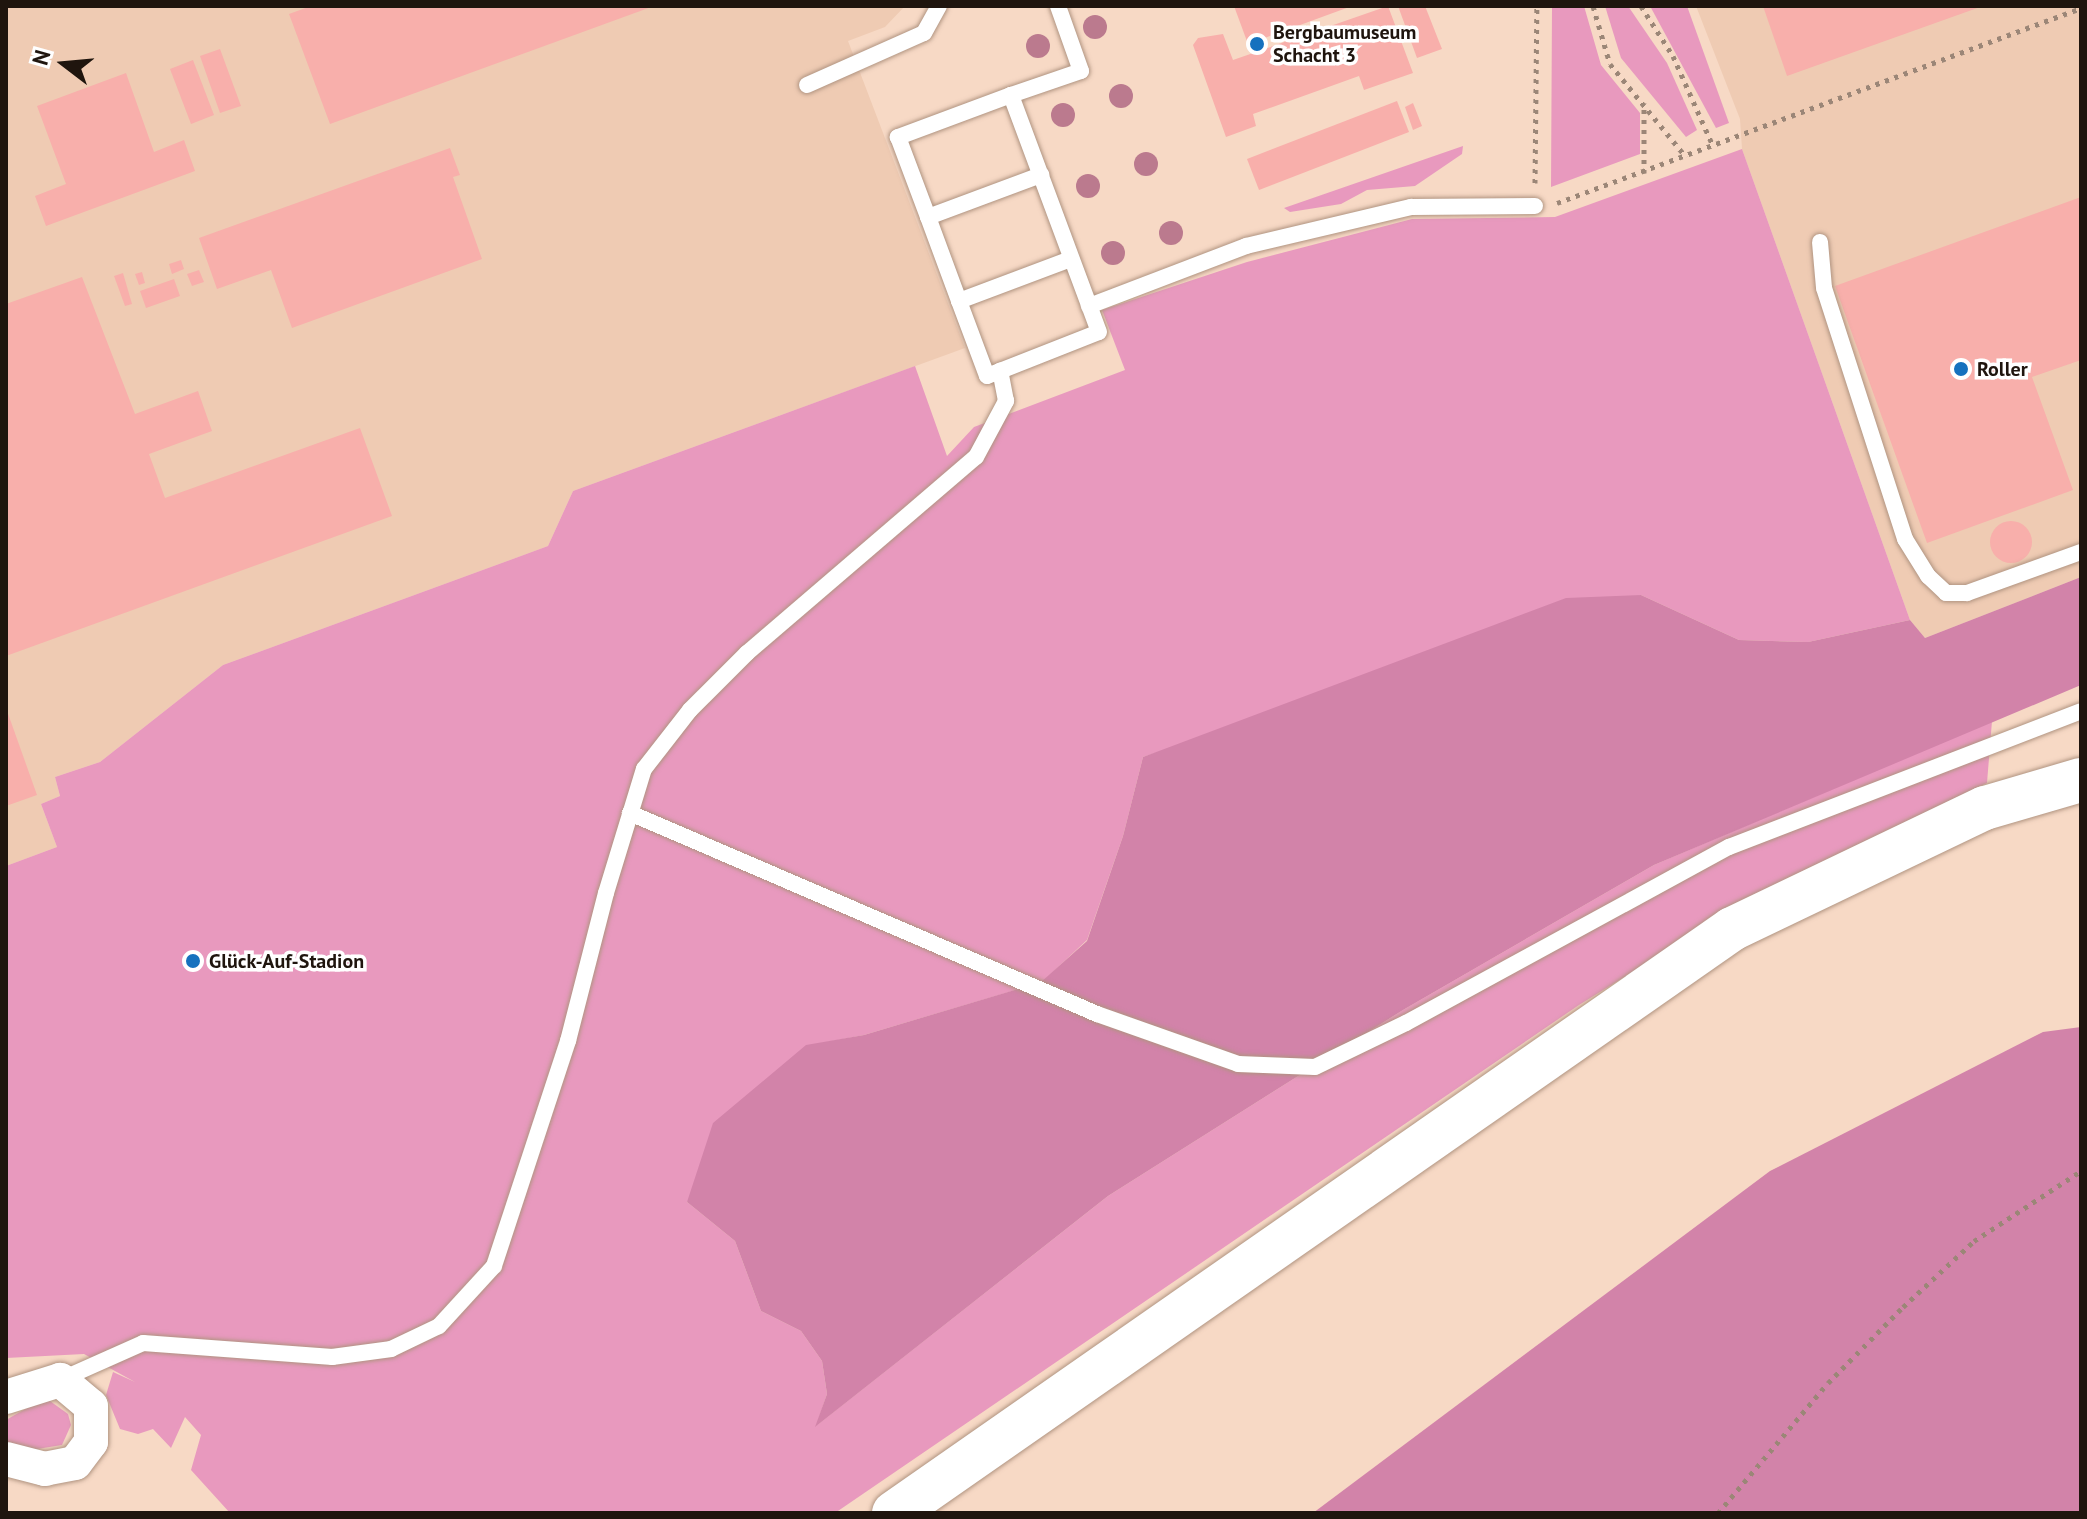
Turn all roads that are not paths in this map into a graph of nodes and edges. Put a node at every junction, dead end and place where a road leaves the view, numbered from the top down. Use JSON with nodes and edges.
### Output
{"nodes":[{"id":1,"x":939,"y":6,"type":"edge"},
{"id":2,"x":1058,"y":6,"type":"edge"},
{"id":3,"x":807,"y":85,"type":"dead end"},
{"id":4,"x":1011,"y":95,"type":"junction"},
{"id":5,"x":1041,"y":175,"type":"junction"},
{"id":6,"x":1535,"y":206,"type":"road end"},
{"id":7,"x":928,"y":217,"type":"junction"},
{"id":8,"x":1820,"y":242,"type":"dead end"},
{"id":9,"x":1071,"y":259,"type":"junction"},
{"id":10,"x":959,"y":301,"type":"junction"},
{"id":11,"x":1089,"y":306,"type":"junction"},
{"id":12,"x":1000,"y":371,"type":"junction"},
{"id":13,"x":2081,"y":552,"type":"edge"},
{"id":14,"x":2081,"y":711,"type":"edge"},
{"id":15,"x":2081,"y":780,"type":"edge"},
{"id":16,"x":630,"y":813,"type":"junction"},
{"id":17,"x":60,"y":1380,"type":"junction"},
{"id":18,"x":6,"y":1397,"type":"edge"},
{"id":19,"x":6,"y":1459,"type":"edge"},
{"id":20,"x":894,"y":1513,"type":"edge"}],
"edges":[{"from":1,"to":3,"type":"lane"},
{"from":2,"to":4,"type":"lane"},
{"from":4,"to":5,"type":"lane"},
{"from":4,"to":7,"type":"lane"},
{"from":5,"to":7,"type":"lane"},
{"from":5,"to":9,"type":"lane"},
{"from":6,"to":11,"type":"lane"},
{"from":7,"to":10,"type":"lane"},
{"from":8,"to":13,"type":"lane"},
{"from":9,"to":10,"type":"lane"},
{"from":9,"to":11,"type":"lane"},
{"from":10,"to":12,"type":"lane"},
{"from":11,"to":12,"type":"lane"},
{"from":12,"to":16,"type":"lane"},
{"from":14,"to":16,"type":"lane"},
{"from":15,"to":20,"type":"main road"},
{"from":16,"to":17,"type":"lane"},
{"from":17,"to":18,"type":"street"},
{"from":17,"to":19,"type":"street"}]}
